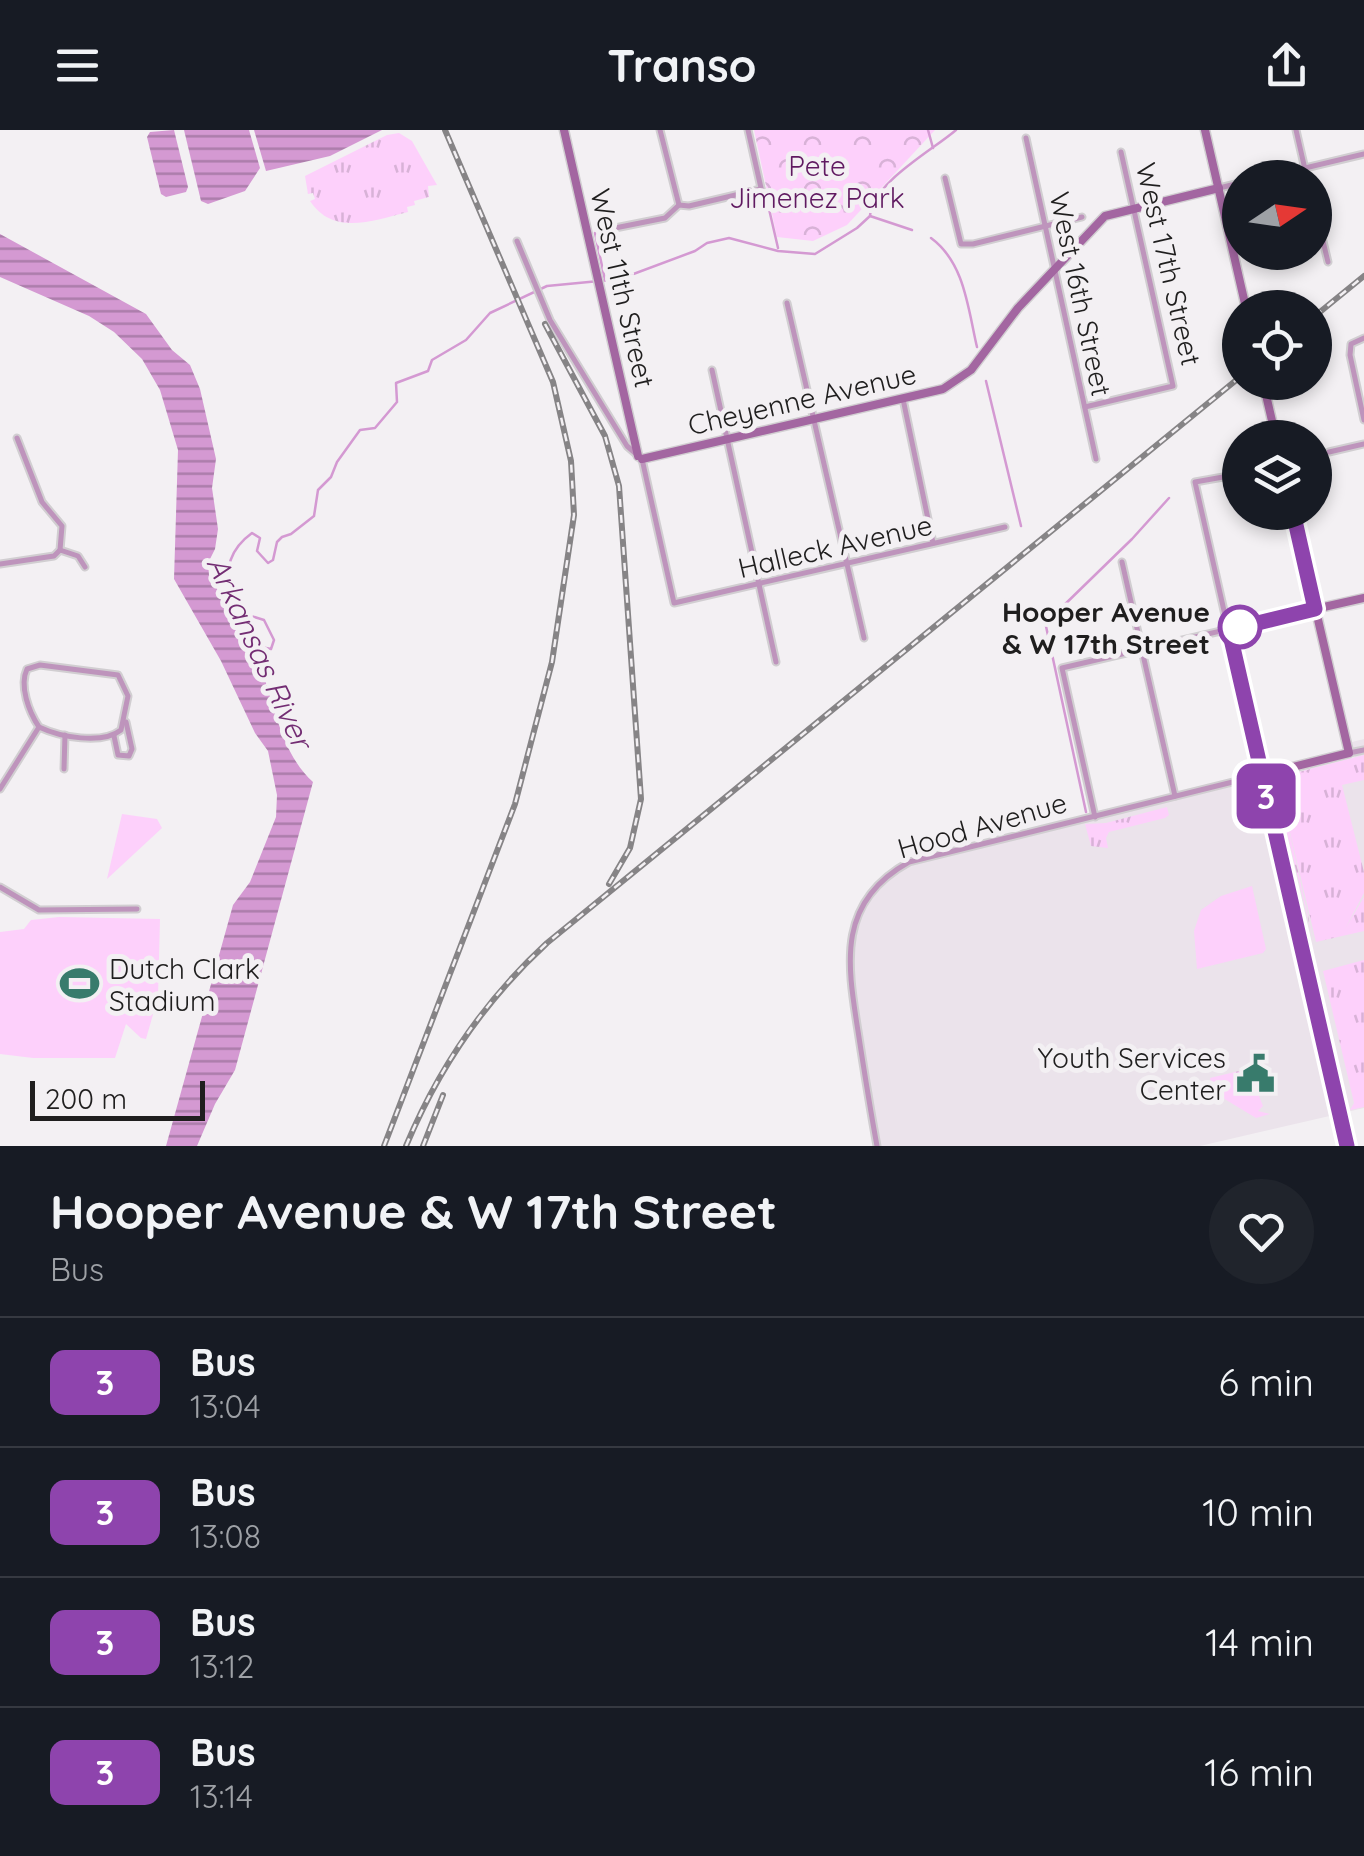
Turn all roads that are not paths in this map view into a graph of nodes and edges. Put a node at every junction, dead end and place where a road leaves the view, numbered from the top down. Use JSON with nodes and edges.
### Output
{"nodes":[{"id":1,"x":564,"y":130,"type":"edge"},
{"id":2,"x":660,"y":130,"type":"edge"},
{"id":3,"x":748,"y":130,"type":"edge"},
{"id":4,"x":1296,"y":130,"type":"edge"},
{"id":5,"x":1209,"y":132,"type":"edge"},
{"id":6,"x":1026,"y":138,"type":"dead end"},
{"id":7,"x":1121,"y":152,"type":"dead end"},
{"id":8,"x":1364,"y":154,"type":"edge"},
{"id":9,"x":1303,"y":160,"type":"edge"},
{"id":10,"x":1332,"y":162,"type":"edge"},
{"id":11,"x":945,"y":178,"type":"dead end"},
{"id":12,"x":1222,"y":187,"type":"edge"},
{"id":13,"x":1219,"y":188,"type":"junction"},
{"id":14,"x":678,"y":206,"type":"junction"},
{"id":15,"x":1135,"y":208,"type":"junction"},
{"id":16,"x":1082,"y":217,"type":"dead end"},
{"id":17,"x":1045,"y":226,"type":"junction"},
{"id":18,"x":610,"y":229,"type":"dead end"},
{"id":19,"x":517,"y":242,"type":"dead end"},
{"id":20,"x":1056,"y":267,"type":"junction"},
{"id":21,"x":1242,"y":290,"type":"edge"},
{"id":22,"x":786,"y":303,"type":"dead end"},
{"id":23,"x":1364,"y":338,"type":"edge"},
{"id":24,"x":712,"y":370,"type":"dead end"},
{"id":25,"x":903,"y":399,"type":"junction"},
{"id":26,"x":1085,"y":406,"type":"junction"},
{"id":27,"x":814,"y":420,"type":"junction"},
{"id":28,"x":1364,"y":420,"type":"edge"},
{"id":29,"x":17,"y":438,"type":"dead end"},
{"id":30,"x":728,"y":440,"type":"junction"},
{"id":31,"x":1364,"y":444,"type":"edge"},
{"id":32,"x":1332,"y":451,"type":"edge"},
{"id":33,"x":640,"y":458,"type":"junction"},
{"id":34,"x":1096,"y":459,"type":"dead end"},
{"id":35,"x":1222,"y":477,"type":"edge"},
{"id":36,"x":1005,"y":526,"type":"dead end"},
{"id":37,"x":1297,"y":530,"type":"edge"},
{"id":38,"x":934,"y":544,"type":"junction"},
{"id":39,"x":60,"y":550,"type":"junction"},
{"id":40,"x":1122,"y":562,"type":"dead end"},
{"id":41,"x":0,"y":564,"type":"edge"},
{"id":42,"x":847,"y":565,"type":"junction"},
{"id":43,"x":85,"y":568,"type":"dead end"},
{"id":44,"x":758,"y":584,"type":"junction"},
{"id":45,"x":1364,"y":598,"type":"edge"},
{"id":46,"x":674,"y":603,"type":"joint"},
{"id":47,"x":1315,"y":609,"type":"junction"},
{"id":48,"x":1229,"y":630,"type":"junction"},
{"id":49,"x":864,"y":638,"type":"dead end"},
{"id":50,"x":1141,"y":649,"type":"junction"},
{"id":51,"x":776,"y":662,"type":"dead end"},
{"id":52,"x":126,"y":719,"type":"junction"},
{"id":53,"x":39,"y":727,"type":"junction"},
{"id":54,"x":64,"y":735,"type":"junction"},
{"id":55,"x":114,"y":736,"type":"junction"},
{"id":56,"x":1364,"y":750,"type":"edge"},
{"id":57,"x":1349,"y":753,"type":"junction"},
{"id":58,"x":64,"y":769,"type":"dead end"},
{"id":59,"x":1262,"y":775,"type":"junction"},
{"id":60,"x":0,"y":790,"type":"edge"},
{"id":61,"x":1175,"y":796,"type":"junction"},
{"id":62,"x":1095,"y":817,"type":"junction"},
{"id":63,"x":0,"y":887,"type":"edge"},
{"id":64,"x":137,"y":909,"type":"dead end"},
{"id":65,"x":877,"y":1146,"type":"edge"},
{"id":66,"x":1348,"y":1146,"type":"edge"}],
"edges":[{"from":1,"to":33,"type":"street","name":"West 11th Street"},
{"from":2,"to":14,"type":"street"},
{"from":3,"to":14,"type":"street"},
{"from":4,"to":9,"type":"street"},
{"from":5,"to":13,"type":"street"},
{"from":6,"to":17,"type":"street","name":"West 16th Street"},
{"from":7,"to":15,"type":"street","name":"West 17th Street"},
{"from":8,"to":10,"type":"street"},
{"from":11,"to":17,"type":"street"},
{"from":12,"to":13,"type":"street"},
{"from":13,"to":15,"type":"street","name":"Cheyenne Avenue"},
{"from":13,"to":21,"type":"street"},
{"from":14,"to":18,"type":"street"},
{"from":15,"to":20,"type":"street","name":"Cheyenne Avenue"},
{"from":15,"to":26,"type":"street","name":"West 17th Street"},
{"from":16,"to":17,"type":"street"},
{"from":17,"to":20,"type":"street","name":"West 16th Street"},
{"from":19,"to":33,"type":"street"},
{"from":20,"to":25,"type":"street","name":"Cheyenne Avenue"},
{"from":20,"to":26,"type":"street","name":"West 16th Street"},
{"from":22,"to":27,"type":"street"},
{"from":23,"to":28,"type":"street"},
{"from":24,"to":30,"type":"street"},
{"from":25,"to":27,"type":"street","name":"Cheyenne Avenue"},
{"from":25,"to":38,"type":"street"},
{"from":26,"to":34,"type":"street","name":"West 16th Street"},
{"from":27,"to":30,"type":"street","name":"Cheyenne Avenue"},
{"from":27,"to":42,"type":"street"},
{"from":29,"to":39,"type":"street"},
{"from":30,"to":33,"type":"street","name":"Cheyenne Avenue"},
{"from":30,"to":44,"type":"street"},
{"from":31,"to":32,"type":"street"},
{"from":33,"to":46,"type":"street","name":"West 11th Street"},
{"from":35,"to":48,"type":"street"},
{"from":36,"to":38,"type":"street","name":"Halleck Avenue"},
{"from":37,"to":47,"type":"street"},
{"from":38,"to":42,"type":"street","name":"Halleck Avenue"},
{"from":39,"to":41,"type":"street"},
{"from":39,"to":43,"type":"street"},
{"from":40,"to":50,"type":"street"},
{"from":42,"to":44,"type":"street","name":"Halleck Avenue"},
{"from":42,"to":49,"type":"street"},
{"from":44,"to":46,"type":"street","name":"Halleck Avenue"},
{"from":44,"to":51,"type":"street"},
{"from":45,"to":47,"type":"street"},
{"from":47,"to":48,"type":"street"},
{"from":47,"to":57,"type":"street"},
{"from":48,"to":50,"type":"street"},
{"from":48,"to":59,"type":"street"},
{"from":50,"to":61,"type":"street"},
{"from":50,"to":62,"type":"street"},
{"from":52,"to":53,"type":"street"},
{"from":52,"to":55,"type":"street"},
{"from":52,"to":55,"type":"street"},
{"from":53,"to":54,"type":"street"},
{"from":53,"to":60,"type":"street"},
{"from":54,"to":55,"type":"street"},
{"from":54,"to":58,"type":"street"},
{"from":56,"to":57,"type":"street","name":"Hood Avenue"},
{"from":57,"to":59,"type":"street","name":"Hood Avenue"},
{"from":59,"to":61,"type":"street","name":"Hood Avenue"},
{"from":59,"to":66,"type":"street"},
{"from":61,"to":62,"type":"street","name":"Hood Avenue"},
{"from":62,"to":65,"type":"street","name":"Hood Avenue"},
{"from":63,"to":64,"type":"street"}]}
